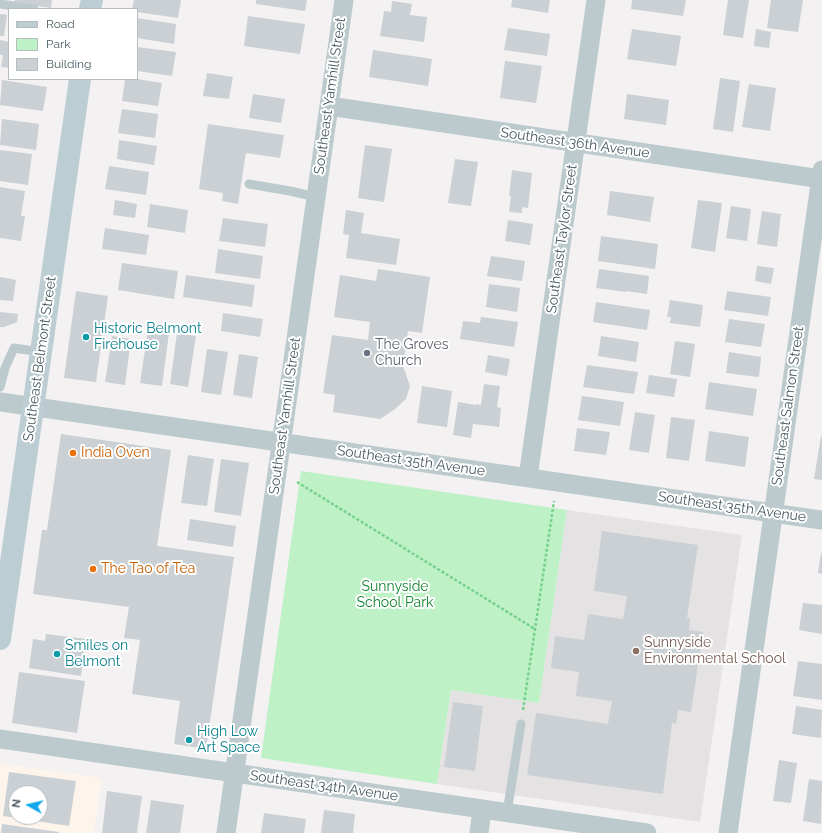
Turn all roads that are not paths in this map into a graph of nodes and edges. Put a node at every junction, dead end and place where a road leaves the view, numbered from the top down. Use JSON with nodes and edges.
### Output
{"nodes":[{"id":1,"x":344,"y":0,"type":"edge"},
{"id":2,"x":596,"y":0,"type":"edge"},
{"id":3,"x":0,"y":4,"type":"edge"},
{"id":4,"x":27,"y":8,"type":"edge"},
{"id":5,"x":80,"y":80,"type":"edge"},
{"id":6,"x":329,"y":106,"type":"junction"},
{"id":7,"x":575,"y":143,"type":"junction"},
{"id":8,"x":822,"y":176,"type":"edge"},
{"id":9,"x":249,"y":184,"type":"dead end"},
{"id":10,"x":316,"y":197,"type":"junction"},
{"id":11,"x":41,"y":352,"type":"junction"},
{"id":12,"x":0,"y":387,"type":"edge"},
{"id":13,"x":0,"y":402,"type":"edge"},
{"id":14,"x":33,"y":406,"type":"junction"},
{"id":15,"x":281,"y":442,"type":"junction"},
{"id":16,"x":528,"y":477,"type":"junction"},
{"id":17,"x":773,"y":513,"type":"junction"},
{"id":18,"x":822,"y":520,"type":"edge"},
{"id":19,"x":0,"y":639,"type":"edge"},
{"id":20,"x":521,"y":724,"type":"road end"},
{"id":21,"x":0,"y":739,"type":"edge"},
{"id":22,"x":234,"y":773,"type":"junction"},
{"id":23,"x":482,"y":809,"type":"junction"},
{"id":24,"x":507,"y":813,"type":"junction"},
{"id":25,"x":226,"y":833,"type":"edge"},
{"id":26,"x":479,"y":833,"type":"edge"},
{"id":27,"x":648,"y":833,"type":"edge"},
{"id":28,"x":728,"y":833,"type":"edge"}],
"edges":[{"from":1,"to":6,"type":"street","name":"Southeast Yamhill Street"},
{"from":2,"to":7,"type":"street","name":"Southeast Taylor Street"},
{"from":3,"to":4,"type":"lane"},
{"from":5,"to":11,"type":"main road","name":"Southeast Belmont Street"},
{"from":6,"to":7,"type":"street","name":"Southeast 36th Avenue"},
{"from":6,"to":10,"type":"street","name":"Southeast Yamhill Street"},
{"from":7,"to":8,"type":"street","name":"Southeast 36th Avenue"},
{"from":7,"to":16,"type":"street","name":"Southeast Taylor Street"},
{"from":8,"to":17,"type":"street","name":"Southeast Salmon Street"},
{"from":9,"to":10,"type":"lane"},
{"from":10,"to":15,"type":"street","name":"Southeast Yamhill Street"},
{"from":11,"to":12,"type":"lane"},
{"from":11,"to":14,"type":"main road","name":"Southeast Belmont Street"},
{"from":13,"to":14,"type":"street","name":"Southeast 35th Avenue"},
{"from":14,"to":15,"type":"street","name":"Southeast 35th Avenue"},
{"from":14,"to":19,"type":"main road","name":"Southeast Belmont Street"},
{"from":15,"to":16,"type":"street","name":"Southeast 35th Avenue"},
{"from":15,"to":22,"type":"street","name":"Southeast Yamhill Street"},
{"from":16,"to":17,"type":"street","name":"Southeast 35th Avenue"},
{"from":17,"to":18,"type":"street","name":"Southeast 35th Avenue"},
{"from":17,"to":28,"type":"street","name":"Southeast Salmon Street"},
{"from":20,"to":24,"type":"lane"},
{"from":21,"to":22,"type":"street","name":"Southeast 34th Avenue"},
{"from":22,"to":23,"type":"street","name":"Southeast 34th Avenue"},
{"from":22,"to":25,"type":"street","name":"Southeast Yamhill Street"},
{"from":23,"to":24,"type":"street","name":"Southeast 34th Avenue"},
{"from":23,"to":26,"type":"street"},
{"from":24,"to":27,"type":"street","name":"Southeast 34th Avenue"}]}
